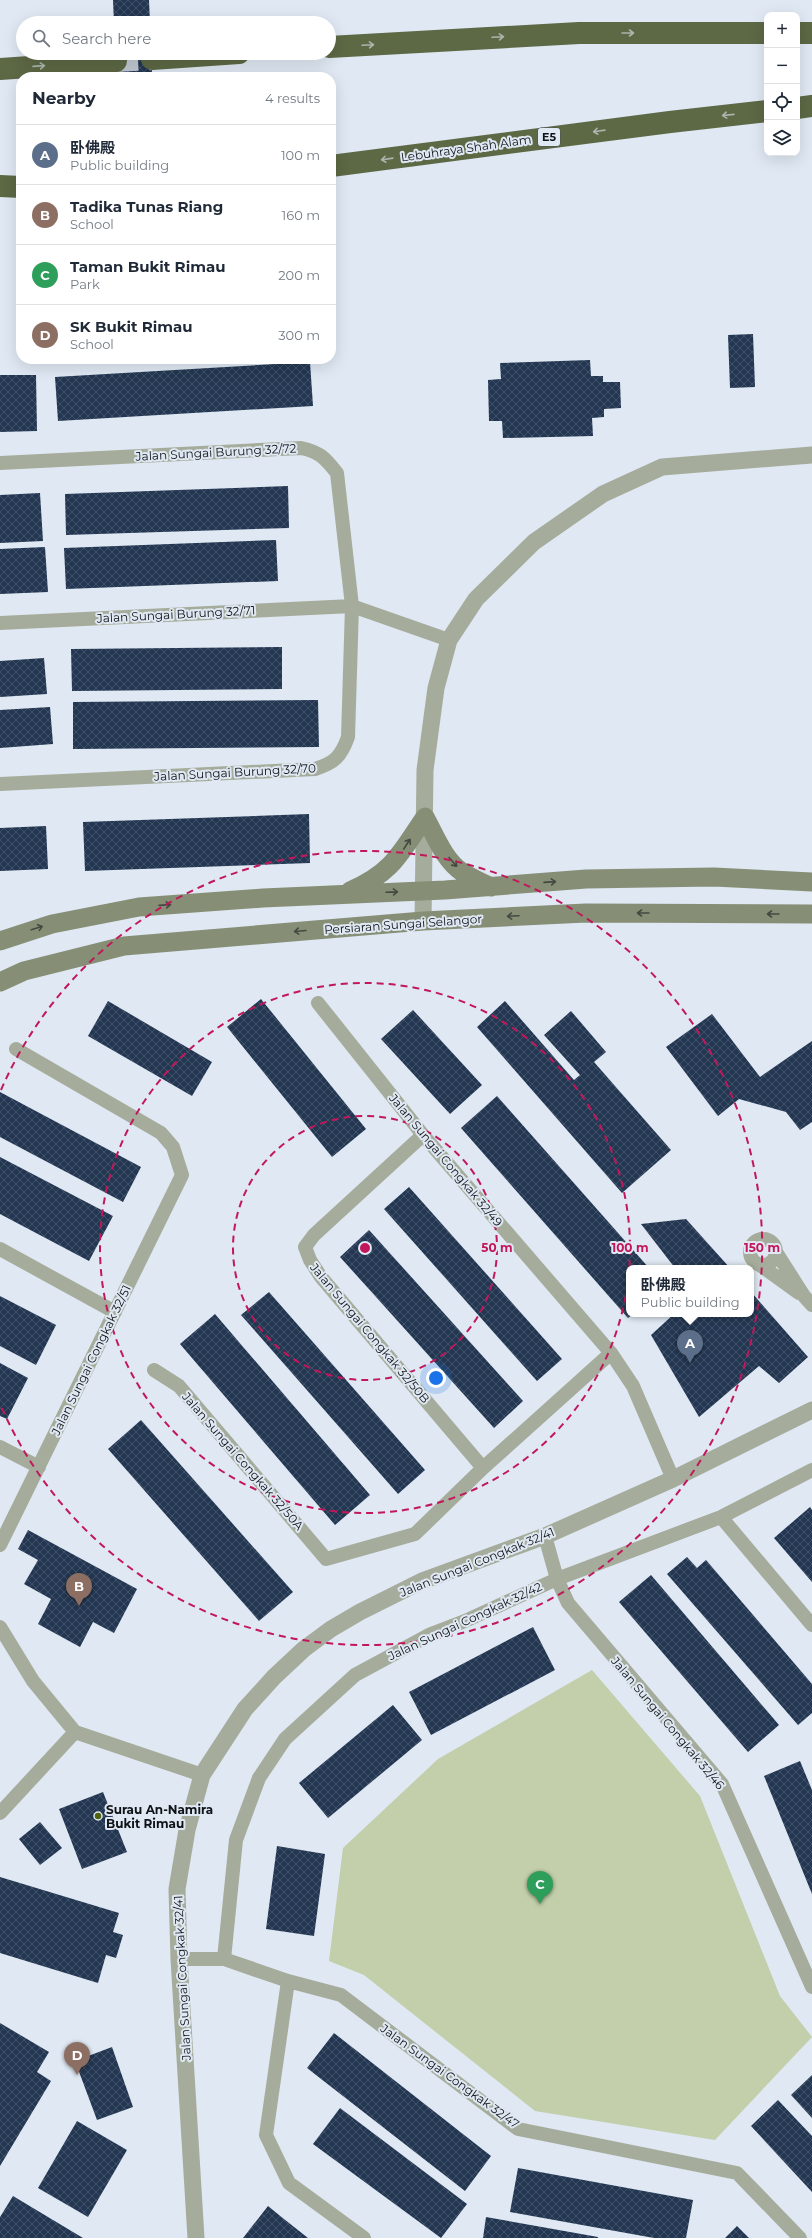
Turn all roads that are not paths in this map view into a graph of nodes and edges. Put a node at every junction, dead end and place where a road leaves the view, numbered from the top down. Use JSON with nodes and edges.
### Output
{"nodes":[{"id":1,"x":764,"y":33,"type":"edge"},
{"id":2,"x":800,"y":33,"type":"edge"},
{"id":3,"x":812,"y":33,"type":"edge"},
{"id":4,"x":336,"y":47,"type":"edge"},
{"id":5,"x":116,"y":62,"type":"tunnel mouth"},
{"id":6,"x":0,"y":69,"type":"edge"},
{"id":7,"x":812,"y":106,"type":"edge"},
{"id":8,"x":800,"y":108,"type":"edge"},
{"id":9,"x":764,"y":111,"type":"edge"},
{"id":10,"x":336,"y":165,"type":"edge"},
{"id":11,"x":0,"y":186,"type":"edge"},
{"id":12,"x":16,"y":187,"type":"edge"},
{"id":13,"x":812,"y":455,"type":"edge"},
{"id":14,"x":0,"y":463,"type":"edge"},
{"id":15,"x":352,"y":606,"type":"junction"},
{"id":16,"x":0,"y":623,"type":"edge"},
{"id":17,"x":449,"y":640,"type":"junction"},
{"id":18,"x":0,"y":784,"type":"edge"},
{"id":19,"x":425,"y":817,"type":"junction"},
{"id":20,"x":812,"y":882,"type":"edge"},
{"id":21,"x":491,"y":887,"type":"junction"},
{"id":22,"x":424,"y":891,"type":"junction"},
{"id":23,"x":345,"y":894,"type":"junction"},
{"id":24,"x":812,"y":914,"type":"edge"},
{"id":25,"x":424,"y":921,"type":"junction"},
{"id":26,"x":0,"y":941,"type":"edge"},
{"id":27,"x":0,"y":982,"type":"edge"},
{"id":28,"x":318,"y":1003,"type":"dead end"},
{"id":29,"x":16,"y":1049,"type":"dead end"},
{"id":30,"x":423,"y":1135,"type":"junction"},
{"id":31,"x":0,"y":1249,"type":"edge"},
{"id":32,"x":776,"y":1252,"type":"junction"},
{"id":33,"x":760,"y":1265,"type":"junction"},
{"id":34,"x":808,"y":1301,"type":"edge"},
{"id":35,"x":115,"y":1312,"type":"junction"},
{"id":36,"x":611,"y":1353,"type":"junction"},
{"id":37,"x":154,"y":1370,"type":"dead end"},
{"id":38,"x":812,"y":1410,"type":"edge"},
{"id":39,"x":0,"y":1447,"type":"edge"},
{"id":40,"x":39,"y":1467,"type":"junction"},
{"id":41,"x":483,"y":1468,"type":"junction"},
{"id":42,"x":812,"y":1470,"type":"edge"},
{"id":43,"x":673,"y":1479,"type":"junction"},
{"id":44,"x":721,"y":1517,"type":"junction"},
{"id":45,"x":545,"y":1536,"type":"junction"},
{"id":46,"x":0,"y":1545,"type":"edge"},
{"id":47,"x":557,"y":1579,"type":"junction"},
{"id":48,"x":812,"y":1625,"type":"edge"},
{"id":49,"x":0,"y":1627,"type":"edge"},
{"id":50,"x":75,"y":1732,"type":"junction"},
{"id":51,"x":202,"y":1775,"type":"junction"},
{"id":52,"x":0,"y":1814,"type":"edge"},
{"id":53,"x":179,"y":1959,"type":"junction"},
{"id":54,"x":224,"y":1959,"type":"junction"},
{"id":55,"x":288,"y":1980,"type":"junction"},
{"id":56,"x":812,"y":1987,"type":"edge"},
{"id":57,"x":196,"y":2238,"type":"edge"},
{"id":58,"x":364,"y":2238,"type":"edge"},
{"id":59,"x":800,"y":2238,"type":"edge"}],
"edges":[{"from":4,"to":1,"type":"highway","one_way":true},
{"from":2,"to":3,"type":"highway"},
{"from":6,"to":5,"type":"highway","one_way":true},
{"from":7,"to":8,"type":"highway"},
{"from":9,"to":10,"type":"highway","name":"Lebuhraya Shah Alam","number":"E5","one_way":true},
{"from":11,"to":12,"type":"highway"},
{"from":13,"to":17,"type":"street"},
{"from":14,"to":15,"type":"street","name":"Jalan Sungai Burung 32/72"},
{"from":15,"to":16,"type":"street","name":"Jalan Sungai Burung 32/71"},
{"from":15,"to":17,"type":"street"},
{"from":15,"to":18,"type":"street","name":"Jalan Sungai Burung 32/70"},
{"from":17,"to":19,"type":"street"},
{"from":19,"to":21,"type":"main road","one_way":true},
{"from":19,"to":22,"type":"street"},
{"from":23,"to":19,"type":"main road","one_way":true},
{"from":21,"to":20,"type":"main road","one_way":true},
{"from":21,"to":22,"type":"main road"},
{"from":23,"to":22,"type":"main road","one_way":true},
{"from":22,"to":25,"type":"street"},
{"from":26,"to":23,"type":"main road","one_way":true},
{"from":24,"to":25,"type":"main road","name":"Persiaran Sungai Selangor","one_way":true},
{"from":25,"to":27,"type":"main road","name":"Persiaran Sungai Selangor","one_way":true},
{"from":28,"to":30,"type":"street","name":"Jalan Sungai Congkak 32/49"},
{"from":29,"to":35,"type":"street","name":"Jalan Sungai Congkak 32/51"},
{"from":30,"to":36,"type":"street","name":"Jalan Sungai Congkak 32/49"},
{"from":30,"to":41,"type":"street","name":"Jalan Sungai Congkak 32/50B"},
{"from":31,"to":35,"type":"street"},
{"from":32,"to":33,"type":"street"},
{"from":32,"to":33,"type":"street"},
{"from":32,"to":34,"type":"street"},
{"from":33,"to":34,"type":"street"},
{"from":35,"to":40,"type":"street","name":"Jalan Sungai Congkak 32/51"},
{"from":36,"to":41,"type":"street"},
{"from":36,"to":43,"type":"street","name":"Jalan Sungai Congkak 32/49"},
{"from":37,"to":41,"type":"street","name":"Jalan Sungai Congkak 32/50A"},
{"from":38,"to":43,"type":"street","name":"Jalan Sungai Congkak 32/41"},
{"from":39,"to":40,"type":"street"},
{"from":40,"to":46,"type":"street","name":"Jalan Sungai Congkak 32/51"},
{"from":42,"to":44,"type":"street","name":"Jalan Sungai Congkak 32/42"},
{"from":43,"to":45,"type":"street","name":"Jalan Sungai Congkak 32/41"},
{"from":44,"to":47,"type":"street","name":"Jalan Sungai Congkak 32/42"},
{"from":44,"to":48,"type":"street"},
{"from":45,"to":47,"type":"street","name":"Jalan Sungai Congkak 32/46"},
{"from":45,"to":51,"type":"street","name":"Jalan Sungai Congkak 32/41"},
{"from":47,"to":54,"type":"street","name":"Jalan Sungai Congkak 32/42"},
{"from":47,"to":56,"type":"street","name":"Jalan Sungai Congkak 32/46"},
{"from":49,"to":50,"type":"street"},
{"from":50,"to":51,"type":"street"},
{"from":50,"to":52,"type":"street"},
{"from":51,"to":53,"type":"street","name":"Jalan Sungai Congkak 32/41"},
{"from":53,"to":54,"type":"street","name":"Jalan Sungai Congkak 32/47"},
{"from":53,"to":57,"type":"street","name":"Jalan Sungai Congkak 32/41"},
{"from":54,"to":55,"type":"street","name":"Jalan Sungai Congkak 32/47"},
{"from":55,"to":58,"type":"street"},
{"from":55,"to":59,"type":"street","name":"Jalan Sungai Congkak 32/47"}]}
